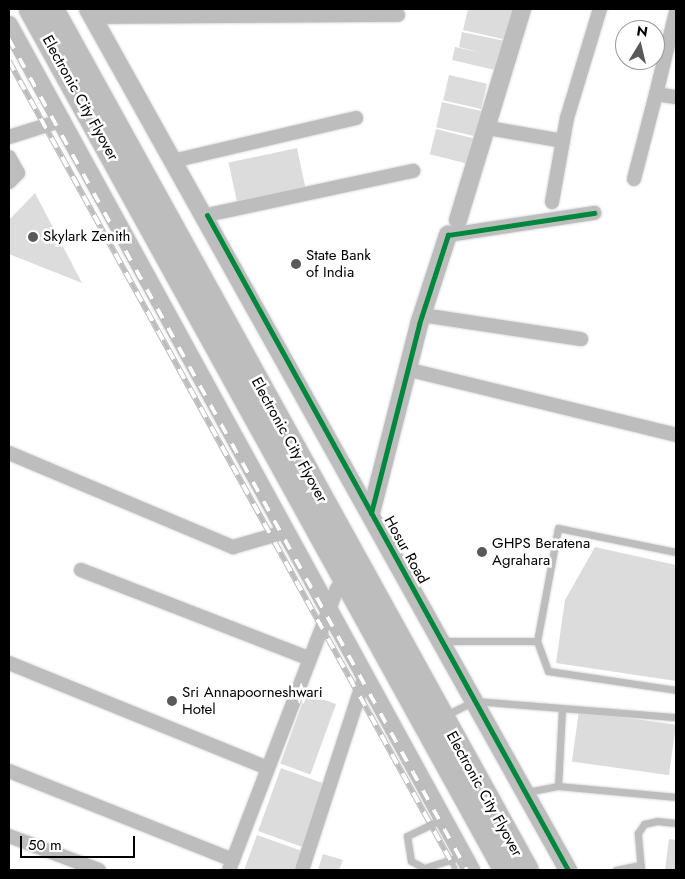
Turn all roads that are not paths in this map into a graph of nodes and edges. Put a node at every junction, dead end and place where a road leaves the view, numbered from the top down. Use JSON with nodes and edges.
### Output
{"nodes":[{"id":1,"x":31,"y":9,"type":"edge"},
{"id":2,"x":51,"y":9,"type":"edge"},
{"id":3,"x":522,"y":9,"type":"edge"},
{"id":4,"x":600,"y":9,"type":"edge"},
{"id":5,"x":676,"y":12,"type":"edge"},
{"id":6,"x":91,"y":13,"type":"edge"},
{"id":7,"x":398,"y":15,"type":"dead end"},
{"id":8,"x":9,"y":25,"type":"edge"},
{"id":9,"x":674,"y":31,"type":"edge"},
{"id":10,"x":656,"y":94,"type":"junction"},
{"id":11,"x":676,"y":97,"type":"edge"},
{"id":12,"x":356,"y":118,"type":"dead end"},
{"id":13,"x":63,"y":120,"type":"junction"},
{"id":14,"x":488,"y":128,"type":"junction"},
{"id":15,"x":9,"y":137,"type":"edge"},
{"id":16,"x":563,"y":141,"type":"junction"},
{"id":17,"x":9,"y":157,"type":"edge"},
{"id":18,"x":177,"y":160,"type":"junction"},
{"id":19,"x":413,"y":171,"type":"dead end"},
{"id":20,"x":634,"y":179,"type":"dead end"},
{"id":21,"x":9,"y":182,"type":"edge"},
{"id":22,"x":552,"y":202,"type":"dead end"},
{"id":23,"x":594,"y":213,"type":"dead end"},
{"id":24,"x":206,"y":215,"type":"junction"},
{"id":25,"x":458,"y":220,"type":"dead end"},
{"id":26,"x":448,"y":235,"type":"joint"},
{"id":27,"x":422,"y":315,"type":"junction"},
{"id":28,"x":581,"y":339,"type":"dead end"},
{"id":29,"x":406,"y":370,"type":"junction"},
{"id":30,"x":676,"y":436,"type":"edge"},
{"id":31,"x":9,"y":452,"type":"edge"},
{"id":32,"x":371,"y":513,"type":"junction"},
{"id":33,"x":285,"y":532,"type":"junction"},
{"id":34,"x":676,"y":552,"type":"edge"},
{"id":35,"x":81,"y":570,"type":"dead end"},
{"id":36,"x":337,"y":588,"type":"dead end"},
{"id":37,"x":326,"y":607,"type":"junction"},
{"id":38,"x":442,"y":641,"type":"junction"},
{"id":39,"x":537,"y":641,"type":"junction"},
{"id":40,"x":308,"y":658,"type":"junction"},
{"id":41,"x":9,"y":663,"type":"edge"},
{"id":42,"x":365,"y":676,"type":"junction"},
{"id":43,"x":676,"y":690,"type":"edge"},
{"id":44,"x":475,"y":701,"type":"junction"},
{"id":45,"x":562,"y":708,"type":"junction"},
{"id":46,"x":450,"y":713,"type":"dead end"},
{"id":47,"x":676,"y":717,"type":"edge"},
{"id":48,"x":267,"y":768,"type":"junction"},
{"id":49,"x":9,"y":771,"type":"edge"},
{"id":50,"x":558,"y":786,"type":"junction"},
{"id":51,"x":525,"y":792,"type":"junction"},
{"id":52,"x":676,"y":798,"type":"edge"},
{"id":53,"x":443,"y":819,"type":"junction"},
{"id":54,"x":676,"y":823,"type":"edge"},
{"id":55,"x":9,"y":836,"type":"edge"},
{"id":56,"x":467,"y":863,"type":"edge"},
{"id":57,"x":231,"y":865,"type":"edge"},
{"id":58,"x":640,"y":868,"type":"edge"},
{"id":59,"x":99,"y":870,"type":"edge"},
{"id":60,"x":302,"y":870,"type":"edge"},
{"id":61,"x":506,"y":870,"type":"edge"},
{"id":62,"x":526,"y":870,"type":"edge"},
{"id":63,"x":568,"y":870,"type":"edge"},
{"id":64,"x":616,"y":870,"type":"edge"}],
"edges":[{"from":1,"to":61,"type":"highway","name":"Electronic City Flyover"},
{"from":2,"to":62,"type":"highway","name":"Electronic City Flyover"},
{"from":3,"to":14,"type":"street"},
{"from":4,"to":16,"type":"street"},
{"from":5,"to":9,"type":"street"},
{"from":6,"to":7,"type":"street"},
{"from":6,"to":18,"type":"street","name":"Hosur Road"},
{"from":8,"to":13,"type":"street"},
{"from":9,"to":10,"type":"street"},
{"from":10,"to":11,"type":"street"},
{"from":10,"to":20,"type":"street"},
{"from":12,"to":18,"type":"street"},
{"from":13,"to":15,"type":"street"},
{"from":13,"to":33,"type":"street"},
{"from":14,"to":16,"type":"street"},
{"from":14,"to":25,"type":"street"},
{"from":16,"to":22,"type":"street"},
{"from":17,"to":21,"type":"street"},
{"from":18,"to":24,"type":"street","name":"Hosur Road"},
{"from":19,"to":24,"type":"street"},
{"from":23,"to":26,"type":"street"},
{"from":24,"to":32,"type":"street","name":"Hosur Road"},
{"from":26,"to":27,"type":"street"},
{"from":27,"to":28,"type":"street"},
{"from":27,"to":29,"type":"street"},
{"from":29,"to":30,"type":"street"},
{"from":29,"to":32,"type":"street"},
{"from":31,"to":33,"type":"street"},
{"from":32,"to":38,"type":"street","name":"Hosur Road"},
{"from":33,"to":37,"type":"street"},
{"from":34,"to":39,"type":"lane"},
{"from":35,"to":40,"type":"street"},
{"from":36,"to":37,"type":"street"},
{"from":37,"to":40,"type":"street"},
{"from":37,"to":42,"type":"street"},
{"from":38,"to":39,"type":"lane"},
{"from":38,"to":44,"type":"street","name":"Hosur Road"},
{"from":39,"to":43,"type":"lane"},
{"from":40,"to":48,"type":"street"},
{"from":41,"to":48,"type":"street"},
{"from":42,"to":53,"type":"street"},
{"from":42,"to":60,"type":"street"},
{"from":44,"to":45,"type":"lane"},
{"from":44,"to":46,"type":"lane"},
{"from":44,"to":51,"type":"street","name":"Hosur Road"},
{"from":45,"to":47,"type":"lane"},
{"from":45,"to":50,"type":"lane"},
{"from":48,"to":57,"type":"street"},
{"from":49,"to":57,"type":"street"},
{"from":50,"to":51,"type":"lane"},
{"from":50,"to":52,"type":"lane"},
{"from":51,"to":63,"type":"street","name":"Hosur Road"},
{"from":53,"to":56,"type":"street"},
{"from":53,"to":56,"type":"lane"},
{"from":54,"to":58,"type":"lane"},
{"from":55,"to":59,"type":"street"},
{"from":58,"to":64,"type":"lane"}]}
